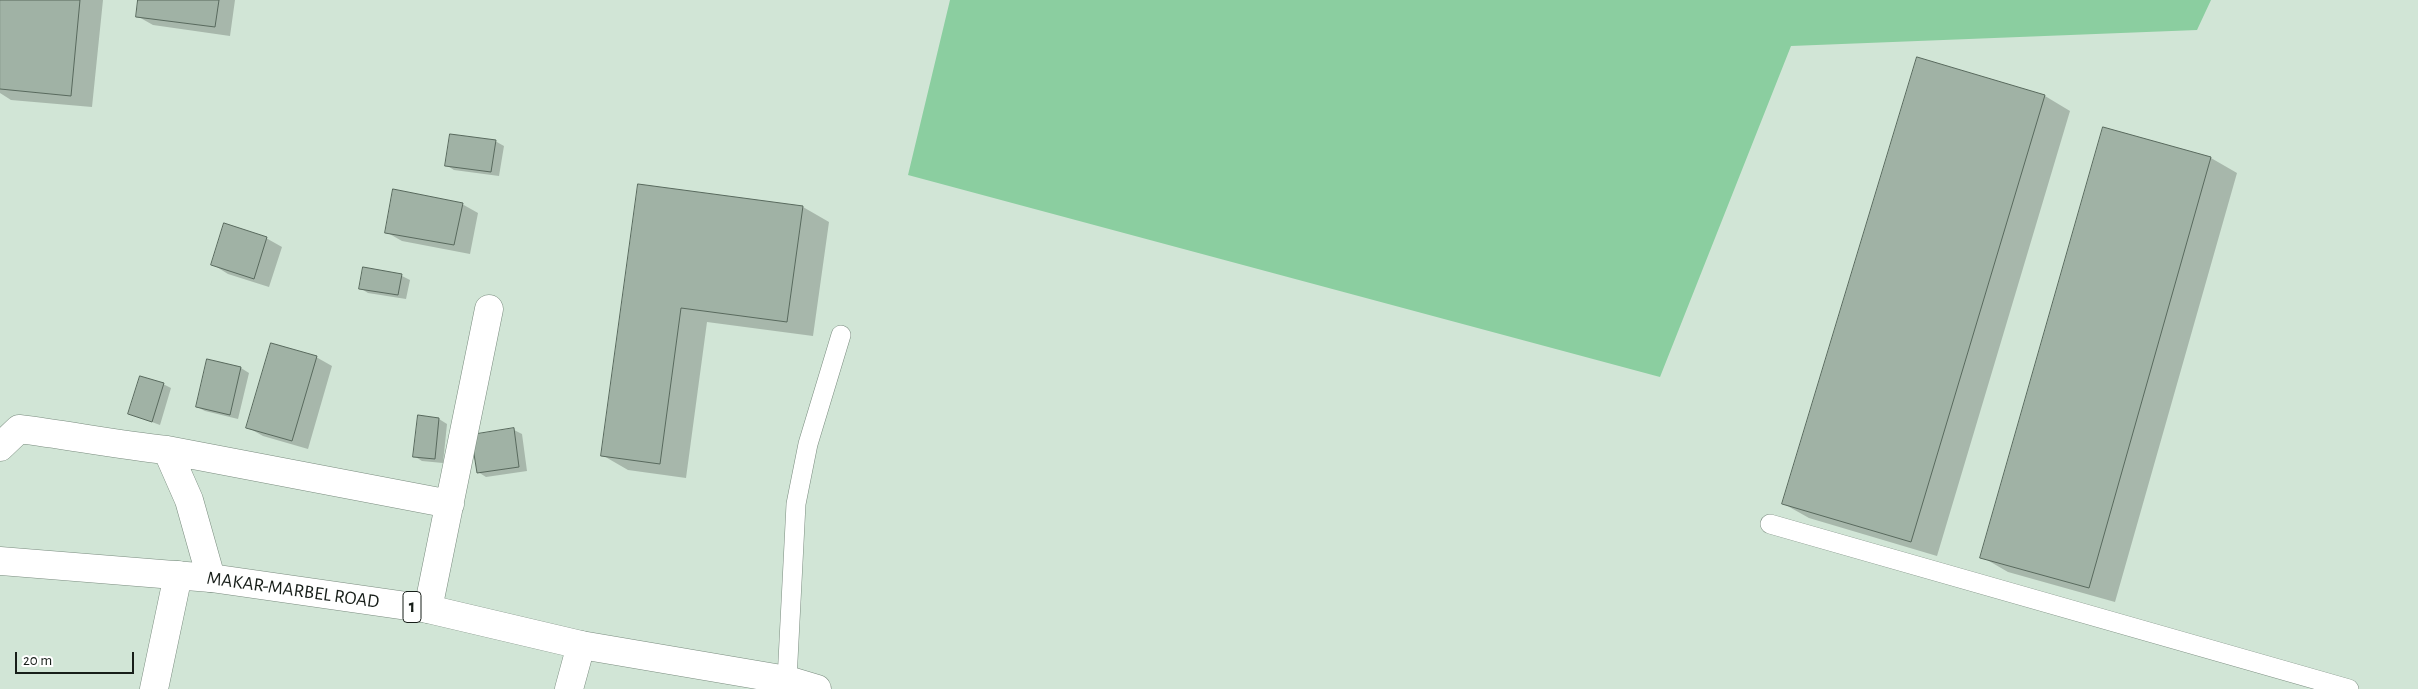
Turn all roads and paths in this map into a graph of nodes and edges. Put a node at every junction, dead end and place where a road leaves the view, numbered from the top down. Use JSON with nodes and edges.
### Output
{"nodes":[{"id":1,"x":489,"y":309,"type":"dead end"},
{"id":2,"x":841,"y":335,"type":"dead end"},
{"id":3,"x":6,"y":434,"type":"edge"},
{"id":4,"x":167,"y":450,"type":"junction"},
{"id":5,"x":450,"y":504,"type":"junction"},
{"id":6,"x":1770,"y":524,"type":"dead end"},
{"id":7,"x":0,"y":561,"type":"edge"},
{"id":8,"x":178,"y":575,"type":"junction"},
{"id":9,"x":211,"y":578,"type":"junction"},
{"id":10,"x":428,"y":609,"type":"junction"},
{"id":11,"x":581,"y":645,"type":"junction"},
{"id":12,"x":787,"y":680,"type":"junction"},
{"id":13,"x":154,"y":689,"type":"edge"},
{"id":14,"x":570,"y":689,"type":"edge"},
{"id":15,"x":817,"y":689,"type":"edge"},
{"id":16,"x":2349,"y":689,"type":"edge"}],
"edges":[{"from":1,"to":5,"type":"street"},
{"from":2,"to":12,"type":"lane"},
{"from":3,"to":4,"type":"street"},
{"from":4,"to":5,"type":"street"},
{"from":4,"to":9,"type":"street"},
{"from":5,"to":10,"type":"street"},
{"from":6,"to":16,"type":"lane"},
{"from":7,"to":8,"type":"street","name":"MAKAR-MARBEL ROAD","number":"1"},
{"from":8,"to":9,"type":"street","name":"MAKAR-MARBEL ROAD","number":"1"},
{"from":8,"to":13,"type":"street"},
{"from":9,"to":10,"type":"street","name":"MAKAR-MARBEL ROAD","number":"1"},
{"from":10,"to":11,"type":"street","name":"MAKAR-MARBEL ROAD","number":"1"},
{"from":11,"to":12,"type":"street","name":"MAKAR-MARBEL ROAD","number":"1"},
{"from":11,"to":14,"type":"street"},
{"from":12,"to":15,"type":"street","name":"MAKAR-MARBEL ROAD","number":"1"}]}
